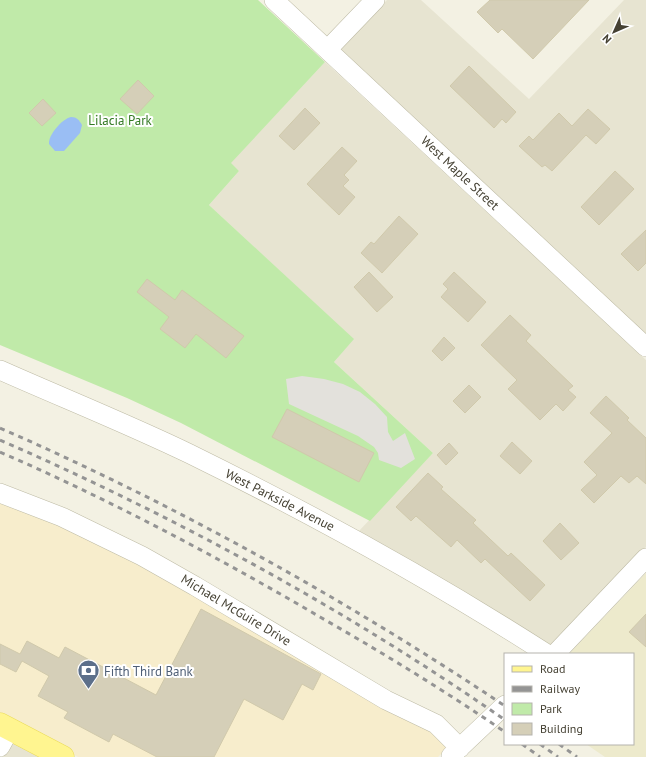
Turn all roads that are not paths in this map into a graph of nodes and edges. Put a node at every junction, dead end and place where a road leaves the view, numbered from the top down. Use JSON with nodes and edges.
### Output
{"nodes":[{"id":1,"x":274,"y":0,"type":"edge"},
{"id":2,"x":375,"y":0,"type":"edge"},
{"id":3,"x":328,"y":50,"type":"junction"},
{"id":4,"x":646,"y":347,"type":"edge"},
{"id":5,"x":0,"y":370,"type":"edge"},
{"id":6,"x":3,"y":500,"type":"edge"},
{"id":7,"x":646,"y":558,"type":"edge"},
{"id":8,"x":545,"y":653,"type":"edge"},
{"id":9,"x":556,"y":653,"type":"edge"},
{"id":10,"x":504,"y":705,"type":"edge"},
{"id":11,"x":3,"y":733,"type":"edge"},
{"id":12,"x":455,"y":752,"type":"edge"},
{"id":13,"x":63,"y":757,"type":"edge"}],
"edges":[{"from":1,"to":3,"type":"street","name":"West Maple Street"},
{"from":2,"to":3,"type":"street"},
{"from":3,"to":4,"type":"street","name":"West Maple Street"},
{"from":5,"to":8,"type":"street","name":"West Parkside Avenue"},
{"from":6,"to":12,"type":"street","name":"Michael McGuire Drive"},
{"from":7,"to":9,"type":"street"},
{"from":10,"to":12,"type":"street"},
{"from":11,"to":13,"type":"main road"}]}
